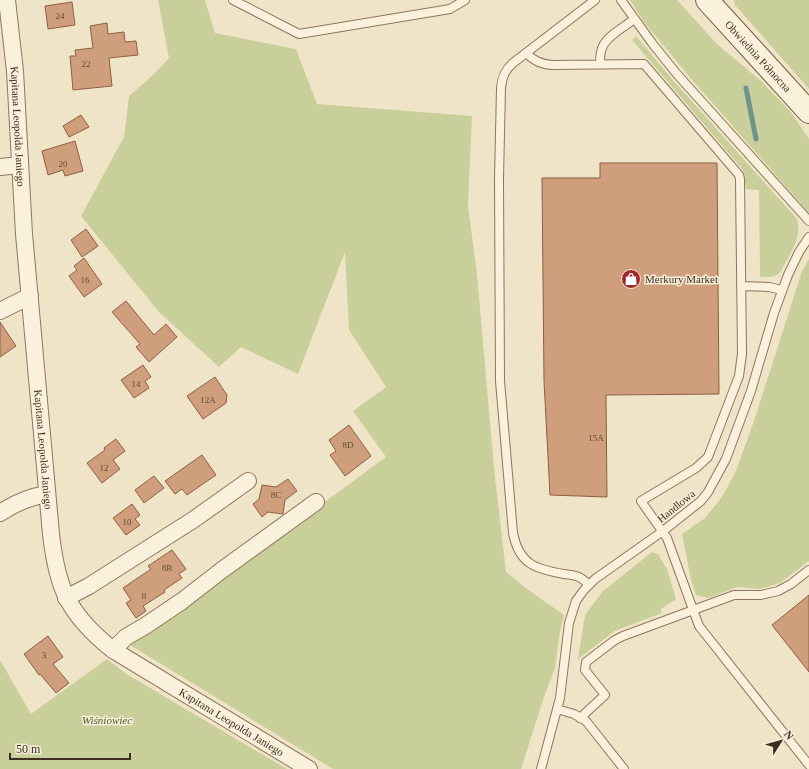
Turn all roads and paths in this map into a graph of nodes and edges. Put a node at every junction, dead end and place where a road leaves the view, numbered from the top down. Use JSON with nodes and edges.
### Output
{"nodes":[{"id":1,"x":7,"y":0,"type":"edge"},
{"id":2,"x":233,"y":0,"type":"edge"},
{"id":3,"x":463,"y":0,"type":"edge"},
{"id":4,"x":595,"y":0,"type":"edge"},
{"id":5,"x":621,"y":0,"type":"edge"},
{"id":6,"x":707,"y":0,"type":"edge"},
{"id":7,"x":634,"y":19,"type":"junction"},
{"id":8,"x":526,"y":53,"type":"junction"},
{"id":9,"x":600,"y":64,"type":"junction"},
{"id":10,"x":809,"y":112,"type":"edge"},
{"id":11,"x":20,"y":165,"type":"junction"},
{"id":12,"x":0,"y":167,"type":"edge"},
{"id":13,"x":809,"y":221,"type":"edge"},
{"id":14,"x":809,"y":237,"type":"edge"},
{"id":15,"x":741,"y":286,"type":"junction"},
{"id":16,"x":782,"y":290,"type":"junction"},
{"id":17,"x":30,"y":296,"type":"junction"},
{"id":18,"x":0,"y":311,"type":"edge"},
{"id":19,"x":248,"y":481,"type":"dead end"},
{"id":20,"x":47,"y":494,"type":"junction"},
{"id":21,"x":316,"y":502,"type":"dead end"},
{"id":22,"x":0,"y":513,"type":"edge"},
{"id":23,"x":663,"y":531,"type":"junction"},
{"id":24,"x":809,"y":570,"type":"edge"},
{"id":25,"x":589,"y":585,"type":"junction"},
{"id":26,"x":66,"y":598,"type":"junction"},
{"id":27,"x":693,"y":610,"type":"junction"},
{"id":28,"x":113,"y":650,"type":"junction"},
{"id":29,"x":557,"y":709,"type":"junction"},
{"id":30,"x":580,"y":718,"type":"junction"},
{"id":31,"x":809,"y":765,"type":"edge"},
{"id":32,"x":309,"y":769,"type":"edge"},
{"id":33,"x":541,"y":769,"type":"edge"},
{"id":34,"x":624,"y":769,"type":"edge"}],
"edges":[{"from":1,"to":11,"type":"street","name":"Kapitana Leopolda Janiego"},
{"from":2,"to":3,"type":"lane"},
{"from":4,"to":8,"type":"lane"},
{"from":5,"to":7,"type":"lane"},
{"from":6,"to":10,"type":"main road","name":"Obwiednia Północna"},
{"from":7,"to":9,"type":"lane"},
{"from":7,"to":13,"type":"lane"},
{"from":8,"to":9,"type":"lane"},
{"from":8,"to":25,"type":"lane"},
{"from":9,"to":15,"type":"lane"},
{"from":11,"to":12,"type":"street"},
{"from":11,"to":17,"type":"street","name":"Kapitana Leopolda Janiego"},
{"from":14,"to":16,"type":"lane","name":"Handlowa"},
{"from":15,"to":16,"type":"lane"},
{"from":15,"to":23,"type":"lane"},
{"from":16,"to":23,"type":"lane","name":"Handlowa"},
{"from":17,"to":18,"type":"street"},
{"from":17,"to":20,"type":"street","name":"Kapitana Leopolda Janiego"},
{"from":19,"to":26,"type":"street"},
{"from":20,"to":22,"type":"street"},
{"from":20,"to":26,"type":"street","name":"Kapitana Leopolda Janiego"},
{"from":21,"to":28,"type":"street"},
{"from":23,"to":25,"type":"lane","name":"Handlowa"},
{"from":23,"to":27,"type":"lane"},
{"from":24,"to":27,"type":"lane"},
{"from":25,"to":29,"type":"lane","name":"Handlowa"},
{"from":26,"to":28,"type":"street","name":"Kapitana Leopolda Janiego"},
{"from":27,"to":30,"type":"lane"},
{"from":27,"to":31,"type":"lane"},
{"from":28,"to":32,"type":"street","name":"Kapitana Leopolda Janiego"},
{"from":29,"to":30,"type":"lane"},
{"from":29,"to":33,"type":"lane","name":"Handlowa"},
{"from":30,"to":34,"type":"lane"}]}
